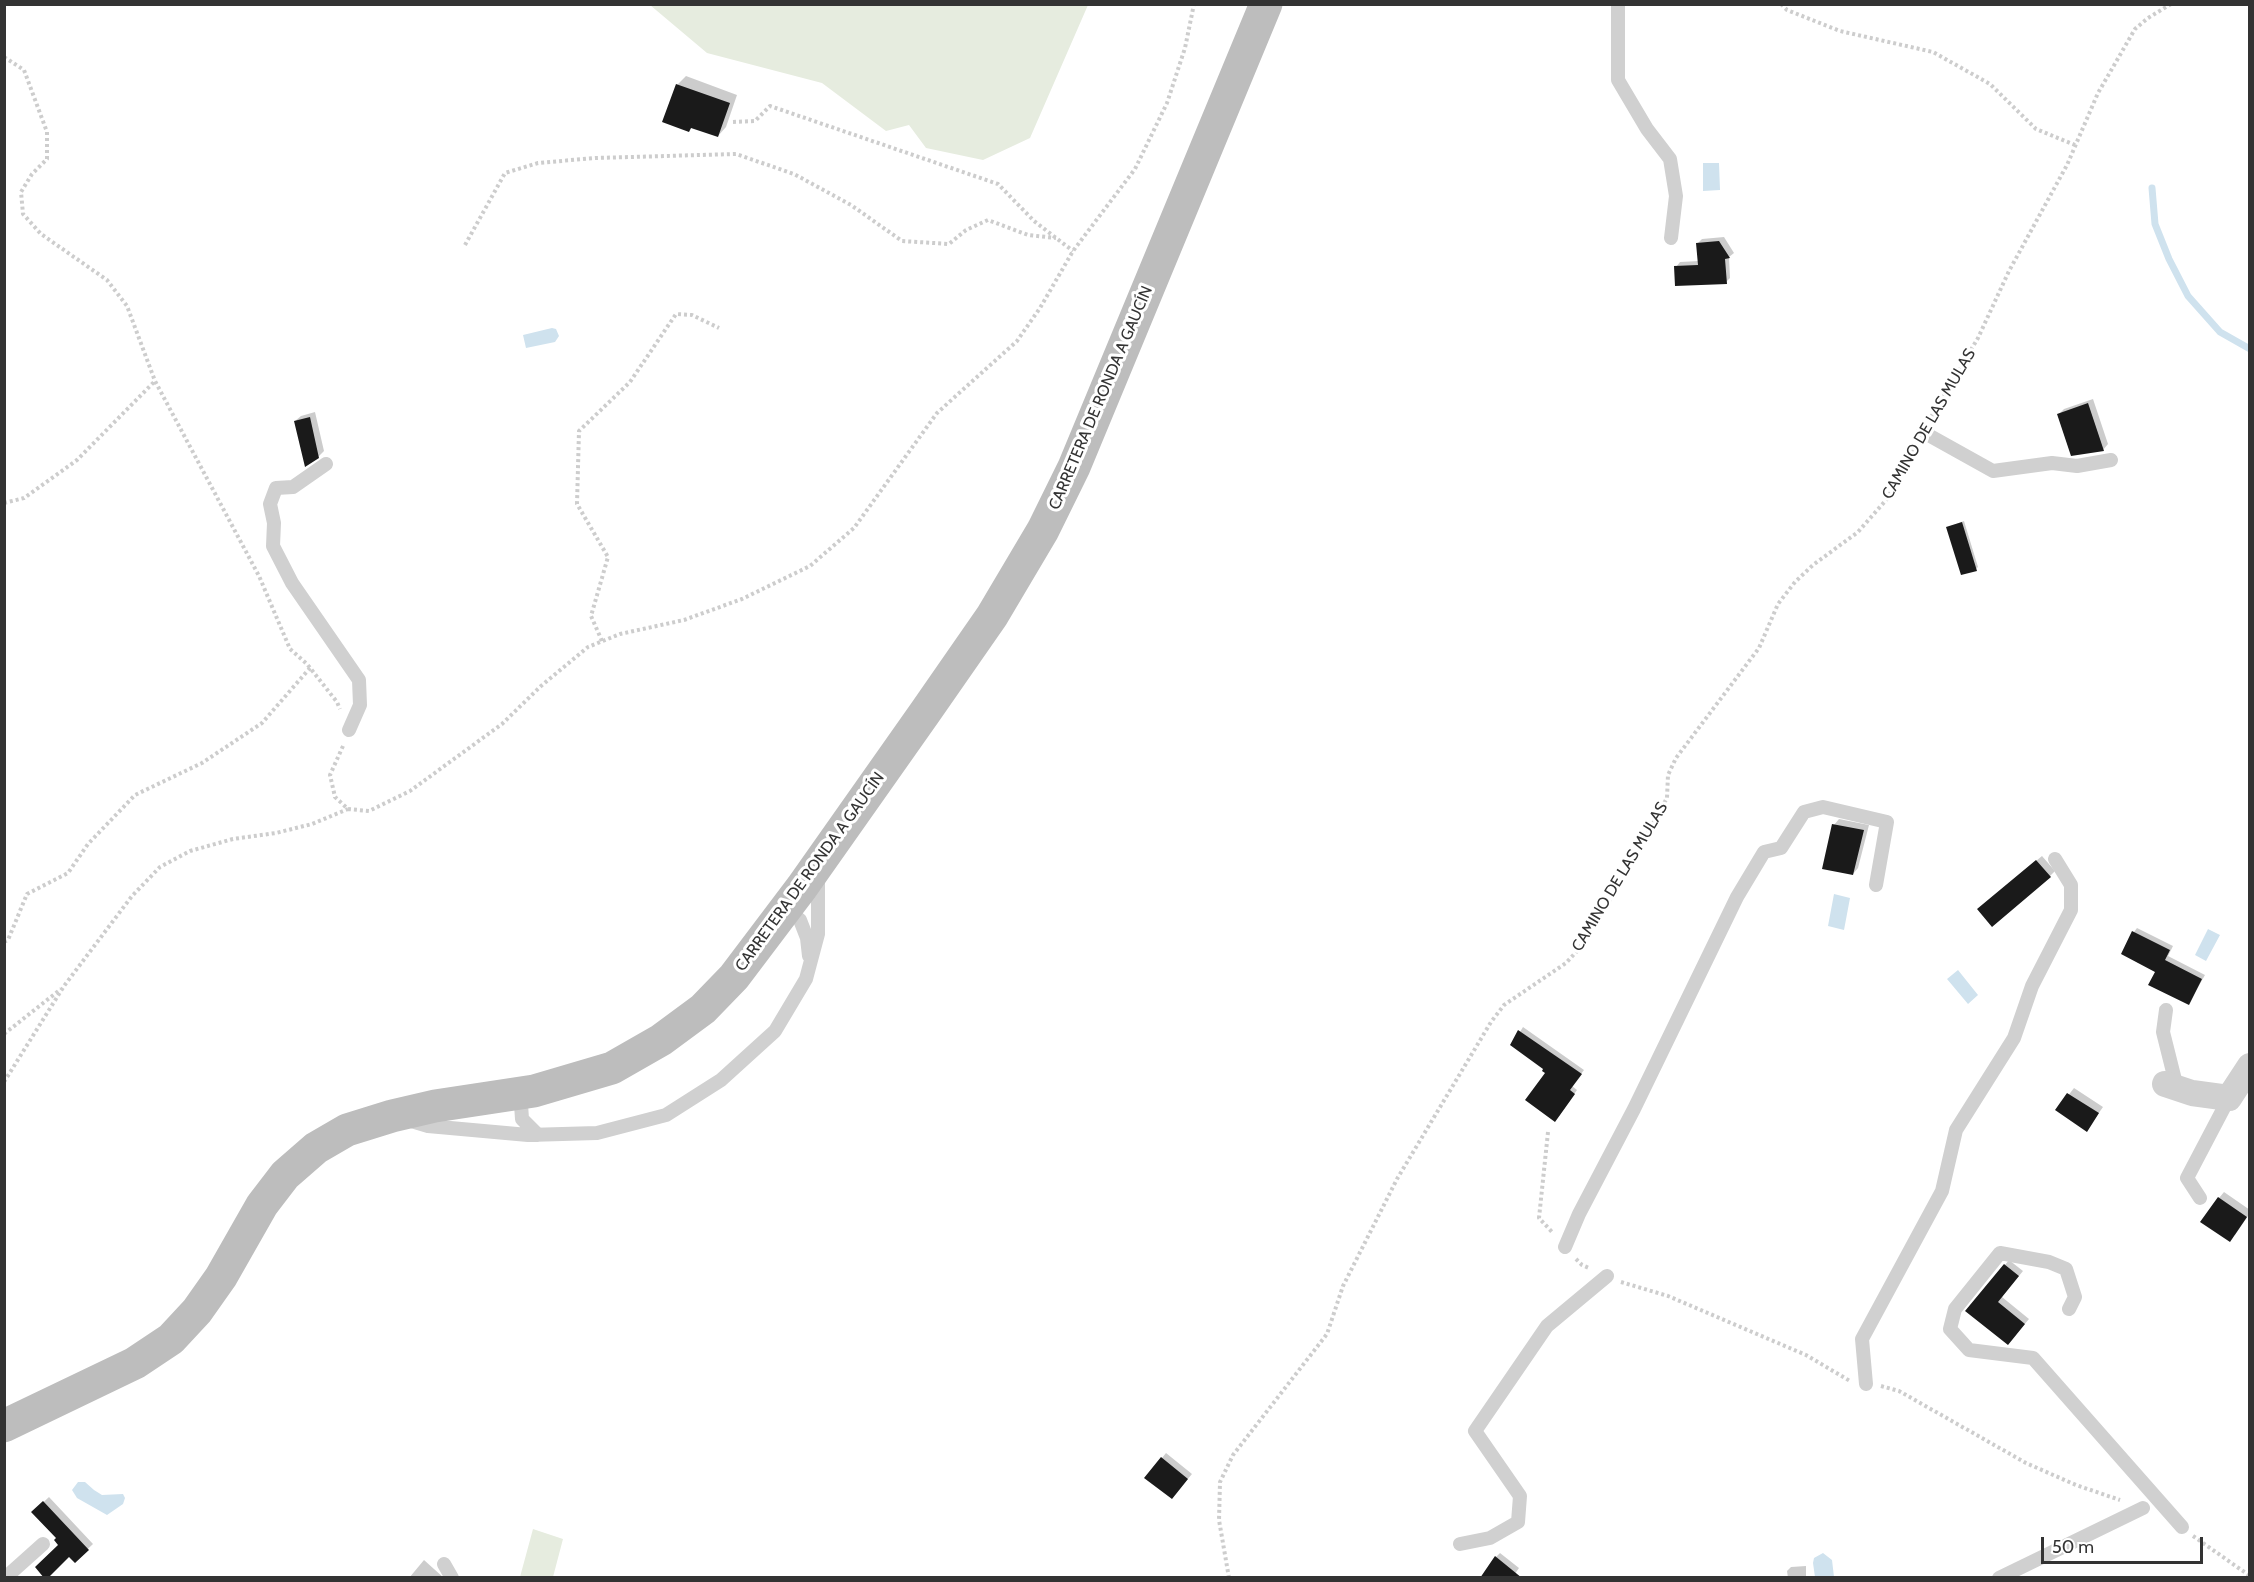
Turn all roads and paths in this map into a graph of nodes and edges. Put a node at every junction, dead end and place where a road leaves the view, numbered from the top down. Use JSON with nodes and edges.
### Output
{"nodes":[{"id":1,"x":1194,"y":4,"type":"edge"},
{"id":2,"x":1266,"y":4,"type":"edge"},
{"id":3,"x":1618,"y":4,"type":"edge"},
{"id":4,"x":1781,"y":4,"type":"edge"},
{"id":5,"x":2171,"y":4,"type":"edge"},
{"id":6,"x":4,"y":57,"type":"edge"},
{"id":7,"x":733,"y":122,"type":"dead end"},
{"id":8,"x":2075,"y":145,"type":"junction"},
{"id":9,"x":1056,"y":238,"type":"junction"},
{"id":10,"x":1671,"y":238,"type":"dead end"},
{"id":11,"x":465,"y":245,"type":"dead end"},
{"id":12,"x":1073,"y":251,"type":"junction"},
{"id":13,"x":719,"y":328,"type":"dead end"},
{"id":14,"x":155,"y":381,"type":"junction"},
{"id":15,"x":1923,"y":432,"type":"junction"},
{"id":16,"x":2111,"y":460,"type":"dead end"},
{"id":17,"x":326,"y":464,"type":"dead end"},
{"id":18,"x":4,"y":503,"type":"edge"},
{"id":19,"x":602,"y":641,"type":"junction"},
{"id":20,"x":310,"y":668,"type":"junction"},
{"id":21,"x":349,"y":730,"type":"junction"},
{"id":22,"x":348,"y":809,"type":"junction"},
{"id":23,"x":825,"y":855,"type":"junction"},
{"id":24,"x":2055,"y":860,"type":"dead end"},
{"id":25,"x":1876,"y":885,"type":"dead end"},
{"id":26,"x":783,"y":913,"type":"junction"},
{"id":27,"x":4,"y":942,"type":"edge"},
{"id":28,"x":810,"y":967,"type":"junction"},
{"id":29,"x":64,"y":986,"type":"junction"},
{"id":30,"x":2166,"y":1010,"type":"dead end"},
{"id":31,"x":4,"y":1034,"type":"edge"},
{"id":32,"x":2250,"y":1066,"type":"edge"},
{"id":33,"x":4,"y":1082,"type":"edge"},
{"id":34,"x":2171,"y":1086,"type":"joint"},
{"id":35,"x":534,"y":1091,"type":"junction"},
{"id":36,"x":2229,"y":1098,"type":"junction"},
{"id":37,"x":392,"y":1116,"type":"junction"},
{"id":38,"x":538,"y":1135,"type":"junction"},
{"id":39,"x":2200,"y":1198,"type":"dead end"},
{"id":40,"x":1565,"y":1247,"type":"dead end"},
{"id":41,"x":1607,"y":1276,"type":"dead end"},
{"id":42,"x":2069,"y":1309,"type":"dead end"},
{"id":43,"x":1866,"y":1383,"type":"dead end"},
{"id":44,"x":4,"y":1426,"type":"edge"},
{"id":45,"x":2143,"y":1508,"type":"dead end"},
{"id":46,"x":2182,"y":1527,"type":"dead end"},
{"id":47,"x":43,"y":1544,"type":"dead end"},
{"id":48,"x":1460,"y":1544,"type":"dead end"},
{"id":49,"x":444,"y":1564,"type":"dead end"},
{"id":50,"x":5,"y":1578,"type":"edge"},
{"id":51,"x":452,"y":1578,"type":"edge"},
{"id":52,"x":1229,"y":1578,"type":"edge"},
{"id":53,"x":1999,"y":1578,"type":"edge"}],
"edges":[{"from":1,"to":12,"type":"path"},
{"from":2,"to":23,"type":"main road","name":"CARRETERA DE RONDA A GAUCÍN"},
{"from":3,"to":10,"type":"lane"},
{"from":4,"to":8,"type":"path"},
{"from":5,"to":8,"type":"path","name":"CAMINO DE LAS MULAS"},
{"from":6,"to":14,"type":"path"},
{"from":7,"to":9,"type":"path"},
{"from":8,"to":15,"type":"path","name":"CAMINO DE LAS MULAS"},
{"from":9,"to":11,"type":"path"},
{"from":9,"to":12,"type":"path"},
{"from":12,"to":19,"type":"path"},
{"from":13,"to":19,"type":"path"},
{"from":14,"to":18,"type":"path"},
{"from":14,"to":20,"type":"path"},
{"from":15,"to":16,"type":"lane"},
{"from":15,"to":52,"type":"path","name":"CAMINO DE LAS MULAS"},
{"from":17,"to":21,"type":"lane"},
{"from":19,"to":22,"type":"path"},
{"from":20,"to":21,"type":"path"},
{"from":20,"to":27,"type":"path"},
{"from":21,"to":22,"type":"path"},
{"from":22,"to":29,"type":"path"},
{"from":23,"to":26,"type":"main road","name":"CARRETERA DE RONDA A GAUCÍN"},
{"from":23,"to":28,"type":"lane"},
{"from":24,"to":43,"type":"lane"},
{"from":25,"to":40,"type":"lane"},
{"from":26,"to":28,"type":"lane"},
{"from":26,"to":35,"type":"main road","name":"CARRETERA DE RONDA A GAUCÍN"},
{"from":28,"to":38,"type":"lane"},
{"from":29,"to":31,"type":"path"},
{"from":29,"to":33,"type":"path"},
{"from":30,"to":34,"type":"lane"},
{"from":32,"to":36,"type":"street"},
{"from":34,"to":36,"type":"street"},
{"from":35,"to":37,"type":"main road","name":"CARRETERA DE RONDA A GAUCÍN"},
{"from":35,"to":38,"type":"lane"},
{"from":36,"to":39,"type":"lane"},
{"from":37,"to":38,"type":"lane"},
{"from":37,"to":44,"type":"main road","name":"CARRETERA DE RONDA A GAUCÍN"},
{"from":41,"to":48,"type":"lane"},
{"from":42,"to":46,"type":"lane"},
{"from":45,"to":53,"type":"lane"},
{"from":47,"to":50,"type":"lane"},
{"from":49,"to":51,"type":"lane"}]}
